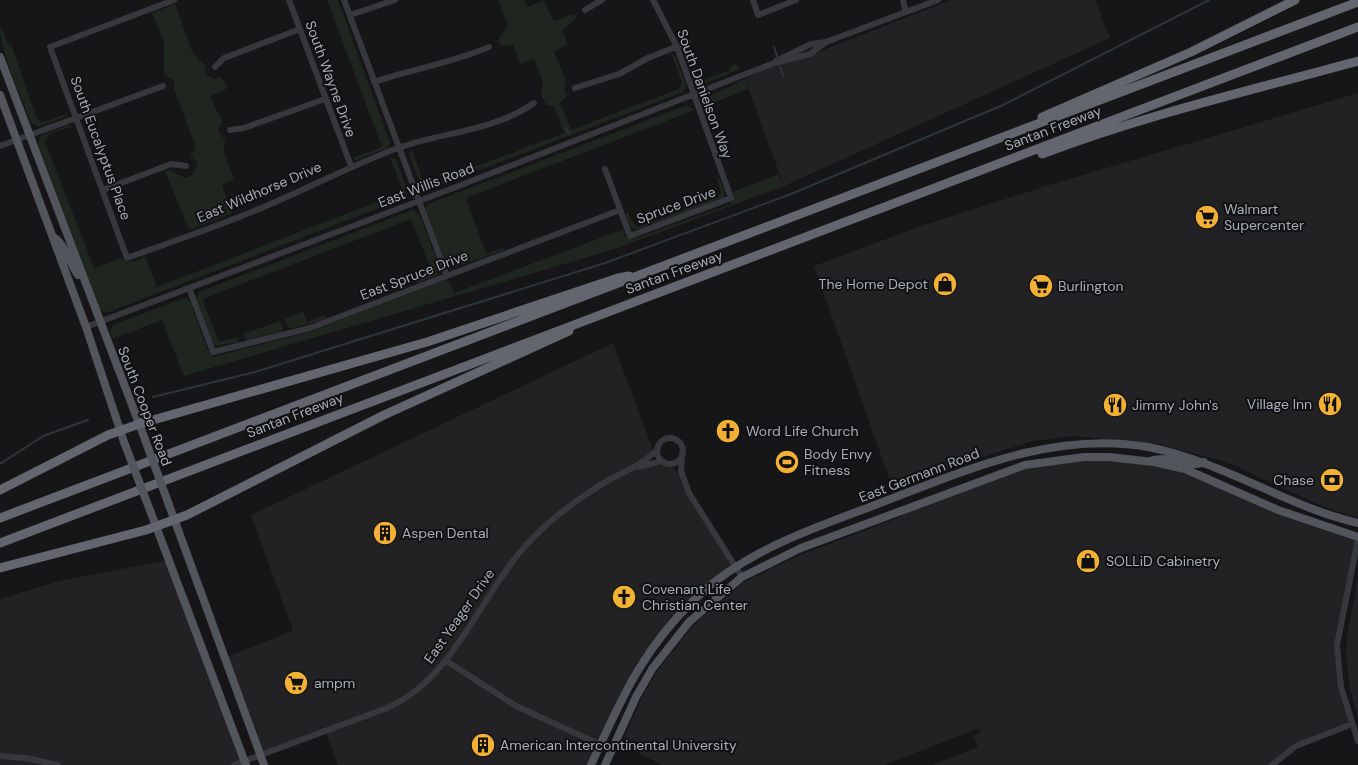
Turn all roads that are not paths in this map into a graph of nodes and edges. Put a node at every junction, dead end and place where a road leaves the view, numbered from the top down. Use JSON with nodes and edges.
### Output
{"nodes":[{"id":1,"x":174,"y":0,"type":"edge"},
{"id":2,"x":289,"y":0,"type":"edge"},
{"id":3,"x":344,"y":0,"type":"edge"},
{"id":4,"x":395,"y":0,"type":"edge"},
{"id":5,"x":602,"y":0,"type":"edge"},
{"id":6,"x":653,"y":0,"type":"edge"},
{"id":7,"x":753,"y":0,"type":"edge"},
{"id":8,"x":796,"y":0,"type":"edge"},
{"id":9,"x":904,"y":0,"type":"edge"},
{"id":10,"x":938,"y":0,"type":"edge"},
{"id":11,"x":1295,"y":0,"type":"edge"},
{"id":12,"x":1358,"y":2,"type":"edge"},
{"id":13,"x":157,"y":3,"type":"edge"},
{"id":14,"x":585,"y":10,"type":"dead end"},
{"id":15,"x":906,"y":12,"type":"junction"},
{"id":16,"x":350,"y":15,"type":"junction"},
{"id":17,"x":1358,"y":27,"type":"edge"},
{"id":18,"x":300,"y":29,"type":"junction"},
{"id":19,"x":688,"y":42,"type":"dead end"},
{"id":20,"x":677,"y":46,"type":"junction"},
{"id":21,"x":489,"y":48,"type":"dead end"},
{"id":22,"x":0,"y":56,"type":"edge"},
{"id":23,"x":1358,"y":61,"type":"edge"},
{"id":24,"x":215,"y":67,"type":"dead end"},
{"id":25,"x":374,"y":82,"type":"junction"},
{"id":26,"x":163,"y":86,"type":"dead end"},
{"id":27,"x":575,"y":88,"type":"dead end"},
{"id":28,"x":0,"y":95,"type":"edge"},
{"id":29,"x":694,"y":95,"type":"junction"},
{"id":30,"x":325,"y":99,"type":"junction"},
{"id":31,"x":534,"y":103,"type":"dead end"},
{"id":32,"x":76,"y":118,"type":"junction"},
{"id":33,"x":230,"y":130,"type":"dead end"},
{"id":34,"x":29,"y":135,"type":"junction"},
{"id":35,"x":1002,"y":138,"type":"junction"},
{"id":36,"x":16,"y":140,"type":"junction"},
{"id":37,"x":0,"y":146,"type":"edge"},
{"id":38,"x":399,"y":148,"type":"junction"},
{"id":39,"x":186,"y":166,"type":"dead end"},
{"id":40,"x":351,"y":166,"type":"junction"},
{"id":41,"x":605,"y":169,"type":"dead end"},
{"id":42,"x":944,"y":184,"type":"junction"},
{"id":43,"x":103,"y":190,"type":"junction"},
{"id":44,"x":731,"y":198,"type":"joint"},
{"id":45,"x":418,"y":201,"type":"junction"},
{"id":46,"x":620,"y":210,"type":"junction"},
{"id":47,"x":53,"y":237,"type":"junction"},
{"id":48,"x":127,"y":258,"type":"joint"},
{"id":49,"x":647,"y":274,"type":"junction"},
{"id":50,"x":447,"y":276,"type":"junction"},
{"id":51,"x":84,"y":282,"type":"junction"},
{"id":52,"x":189,"y":288,"type":"junction"},
{"id":53,"x":588,"y":319,"type":"junction"},
{"id":54,"x":99,"y":322,"type":"junction"},
{"id":55,"x":86,"y":327,"type":"junction"},
{"id":56,"x":139,"y":424,"type":"junction"},
{"id":57,"x":120,"y":431,"type":"junction"},
{"id":58,"x":657,"y":450,"type":"junction"},
{"id":59,"x":682,"y":454,"type":"junction"},
{"id":60,"x":662,"y":461,"type":"junction"},
{"id":61,"x":1150,"y":461,"type":"junction"},
{"id":62,"x":1204,"y":462,"type":"junction"},
{"id":63,"x":670,"y":464,"type":"junction"},
{"id":64,"x":638,"y":467,"type":"junction"},
{"id":65,"x":682,"y":477,"type":"junction"},
{"id":66,"x":0,"y":490,"type":"edge"},
{"id":67,"x":0,"y":518,"type":"edge"},
{"id":68,"x":175,"y":519,"type":"junction"},
{"id":69,"x":1358,"y":523,"type":"edge"},
{"id":70,"x":156,"y":526,"type":"junction"},
{"id":71,"x":1358,"y":538,"type":"edge"},
{"id":72,"x":0,"y":543,"type":"edge"},
{"id":73,"x":734,"y":566,"type":"junction"},
{"id":74,"x":0,"y":568,"type":"edge"},
{"id":75,"x":742,"y":577,"type":"junction"},
{"id":76,"x":445,"y":660,"type":"junction"},
{"id":77,"x":1352,"y":724,"type":"junction"},
{"id":78,"x":1358,"y":741,"type":"edge"},
{"id":79,"x":600,"y":744,"type":"junction"},
{"id":80,"x":612,"y":750,"type":"junction"},
{"id":81,"x":0,"y":756,"type":"edge"},
{"id":82,"x":251,"y":760,"type":"edge"},
{"id":83,"x":58,"y":765,"type":"edge"},
{"id":84,"x":234,"y":765,"type":"edge"},
{"id":85,"x":264,"y":765,"type":"edge"},
{"id":86,"x":591,"y":765,"type":"edge"},
{"id":87,"x":605,"y":765,"type":"edge"},
{"id":88,"x":1272,"y":765,"type":"edge"}],
"edges":[{"from":1,"to":13,"type":"street"},
{"from":2,"to":18,"type":"street","name":"South Wayne Drive"},
{"from":3,"to":16,"type":"street"},
{"from":4,"to":16,"type":"street"},
{"from":5,"to":14,"type":"street"},
{"from":6,"to":20,"type":"street","name":"South Danielson Way"},
{"from":7,"to":8,"type":"street"},
{"from":9,"to":15,"type":"street"},
{"from":10,"to":15,"type":"street","name":"East Willis Road"},
{"from":11,"to":35,"type":"highway"},
{"from":12,"to":35,"type":"highway","name":"Santan Freeway"},
{"from":13,"to":32,"type":"street","name":"South Eucalyptus Place"},
{"from":15,"to":29,"type":"street","name":"East Willis Road"},
{"from":16,"to":25,"type":"street"},
{"from":17,"to":42,"type":"highway","name":"Santan Freeway"},
{"from":18,"to":24,"type":"street"},
{"from":18,"to":30,"type":"street","name":"South Wayne Drive"},
{"from":19,"to":20,"type":"street"},
{"from":20,"to":27,"type":"street"},
{"from":20,"to":29,"type":"street","name":"South Danielson Way"},
{"from":21,"to":25,"type":"street"},
{"from":22,"to":34,"type":"main road","name":"South Cooper Road"},
{"from":23,"to":42,"type":"highway"},
{"from":25,"to":38,"type":"street"},
{"from":26,"to":32,"type":"street"},
{"from":28,"to":36,"type":"main road","name":"South Cooper Road"},
{"from":29,"to":44,"type":"street","name":"South Danielson Way"},
{"from":29,"to":45,"type":"street","name":"East Willis Road"},
{"from":30,"to":33,"type":"street"},
{"from":30,"to":40,"type":"street","name":"South Wayne Drive"},
{"from":31,"to":38,"type":"street","name":"East Wildhorse Drive"},
{"from":32,"to":34,"type":"street"},
{"from":32,"to":43,"type":"street","name":"South Eucalyptus Place"},
{"from":34,"to":36,"type":"street"},
{"from":34,"to":51,"type":"main road","name":"South Cooper Road"},
{"from":35,"to":49,"type":"highway","name":"Santan Freeway"},
{"from":36,"to":37,"type":"street"},
{"from":36,"to":47,"type":"main road","name":"South Cooper Road"},
{"from":38,"to":40,"type":"street","name":"East Wildhorse Drive"},
{"from":38,"to":45,"type":"street"},
{"from":39,"to":43,"type":"street"},
{"from":40,"to":48,"type":"street","name":"East Wildhorse Drive"},
{"from":41,"to":46,"type":"street"},
{"from":42,"to":53,"type":"highway","name":"Santan Freeway"},
{"from":43,"to":48,"type":"street","name":"South Eucalyptus Place"},
{"from":44,"to":46,"type":"street","name":"Spruce Drive"},
{"from":45,"to":50,"type":"street"},
{"from":45,"to":52,"type":"street","name":"East Willis Road"},
{"from":46,"to":50,"type":"street","name":"East Spruce Drive"},
{"from":47,"to":51,"type":"main road"},
{"from":47,"to":55,"type":"main road","name":"South Cooper Road"},
{"from":49,"to":56,"type":"highway"},
{"from":49,"to":67,"type":"highway","name":"Santan Freeway"},
{"from":50,"to":52,"type":"street","name":"East Spruce Drive"},
{"from":51,"to":54,"type":"main road","name":"South Cooper Road"},
{"from":52,"to":54,"type":"street","name":"East Willis Road"},
{"from":53,"to":68,"type":"highway"},
{"from":53,"to":72,"type":"highway","name":"Santan Freeway"},
{"from":54,"to":55,"type":"street","name":"East Willis Road"},
{"from":54,"to":56,"type":"main road","name":"South Cooper Road"},
{"from":55,"to":57,"type":"main road","name":"South Cooper Road"},
{"from":56,"to":57,"type":"highway"},
{"from":56,"to":68,"type":"main road","name":"South Cooper Road","bridge":true},
{"from":57,"to":66,"type":"highway"},
{"from":57,"to":70,"type":"main road","name":"South Cooper Road","bridge":true},
{"from":58,"to":59,"type":"street"},
{"from":58,"to":60,"type":"street"},
{"from":58,"to":64,"type":"street","name":"East Yeager Drive"},
{"from":59,"to":63,"type":"street"},
{"from":59,"to":65,"type":"street"},
{"from":60,"to":63,"type":"street"},
{"from":60,"to":64,"type":"street","name":"East Yeager Drive"},
{"from":61,"to":62,"type":"main road"},
{"from":61,"to":71,"type":"main road","name":"East Germann Road"},
{"from":61,"to":75,"type":"main road","name":"East Germann Road"},
{"from":62,"to":69,"type":"main road","name":"East Germann Road"},
{"from":62,"to":73,"type":"main road","name":"East Germann Road"},
{"from":63,"to":65,"type":"street"},
{"from":64,"to":76,"type":"street","name":"East Yeager Drive"},
{"from":65,"to":73,"type":"street"},
{"from":68,"to":70,"type":"highway"},
{"from":68,"to":82,"type":"main road","name":"South Cooper Road"},
{"from":70,"to":74,"type":"highway"},
{"from":70,"to":82,"type":"main road","name":"South Cooper Road"},
{"from":71,"to":77,"type":"street"},
{"from":73,"to":75,"type":"street"},
{"from":73,"to":79,"type":"main road","name":"East Germann Road"},
{"from":75,"to":80,"type":"main road","name":"East Germann Road"},
{"from":76,"to":79,"type":"street"},
{"from":76,"to":82,"type":"street","name":"East Yeager Drive"},
{"from":77,"to":78,"type":"street"},
{"from":77,"to":88,"type":"street"},
{"from":79,"to":80,"type":"street"},
{"from":79,"to":86,"type":"main road","name":"East Germann Road"},
{"from":80,"to":87,"type":"main road","name":"East Germann Road"},
{"from":81,"to":83,"type":"street"},
{"from":82,"to":84,"type":"street","name":"East Yeager Drive"},
{"from":82,"to":85,"type":"main road","name":"South Cooper Road"}]}
